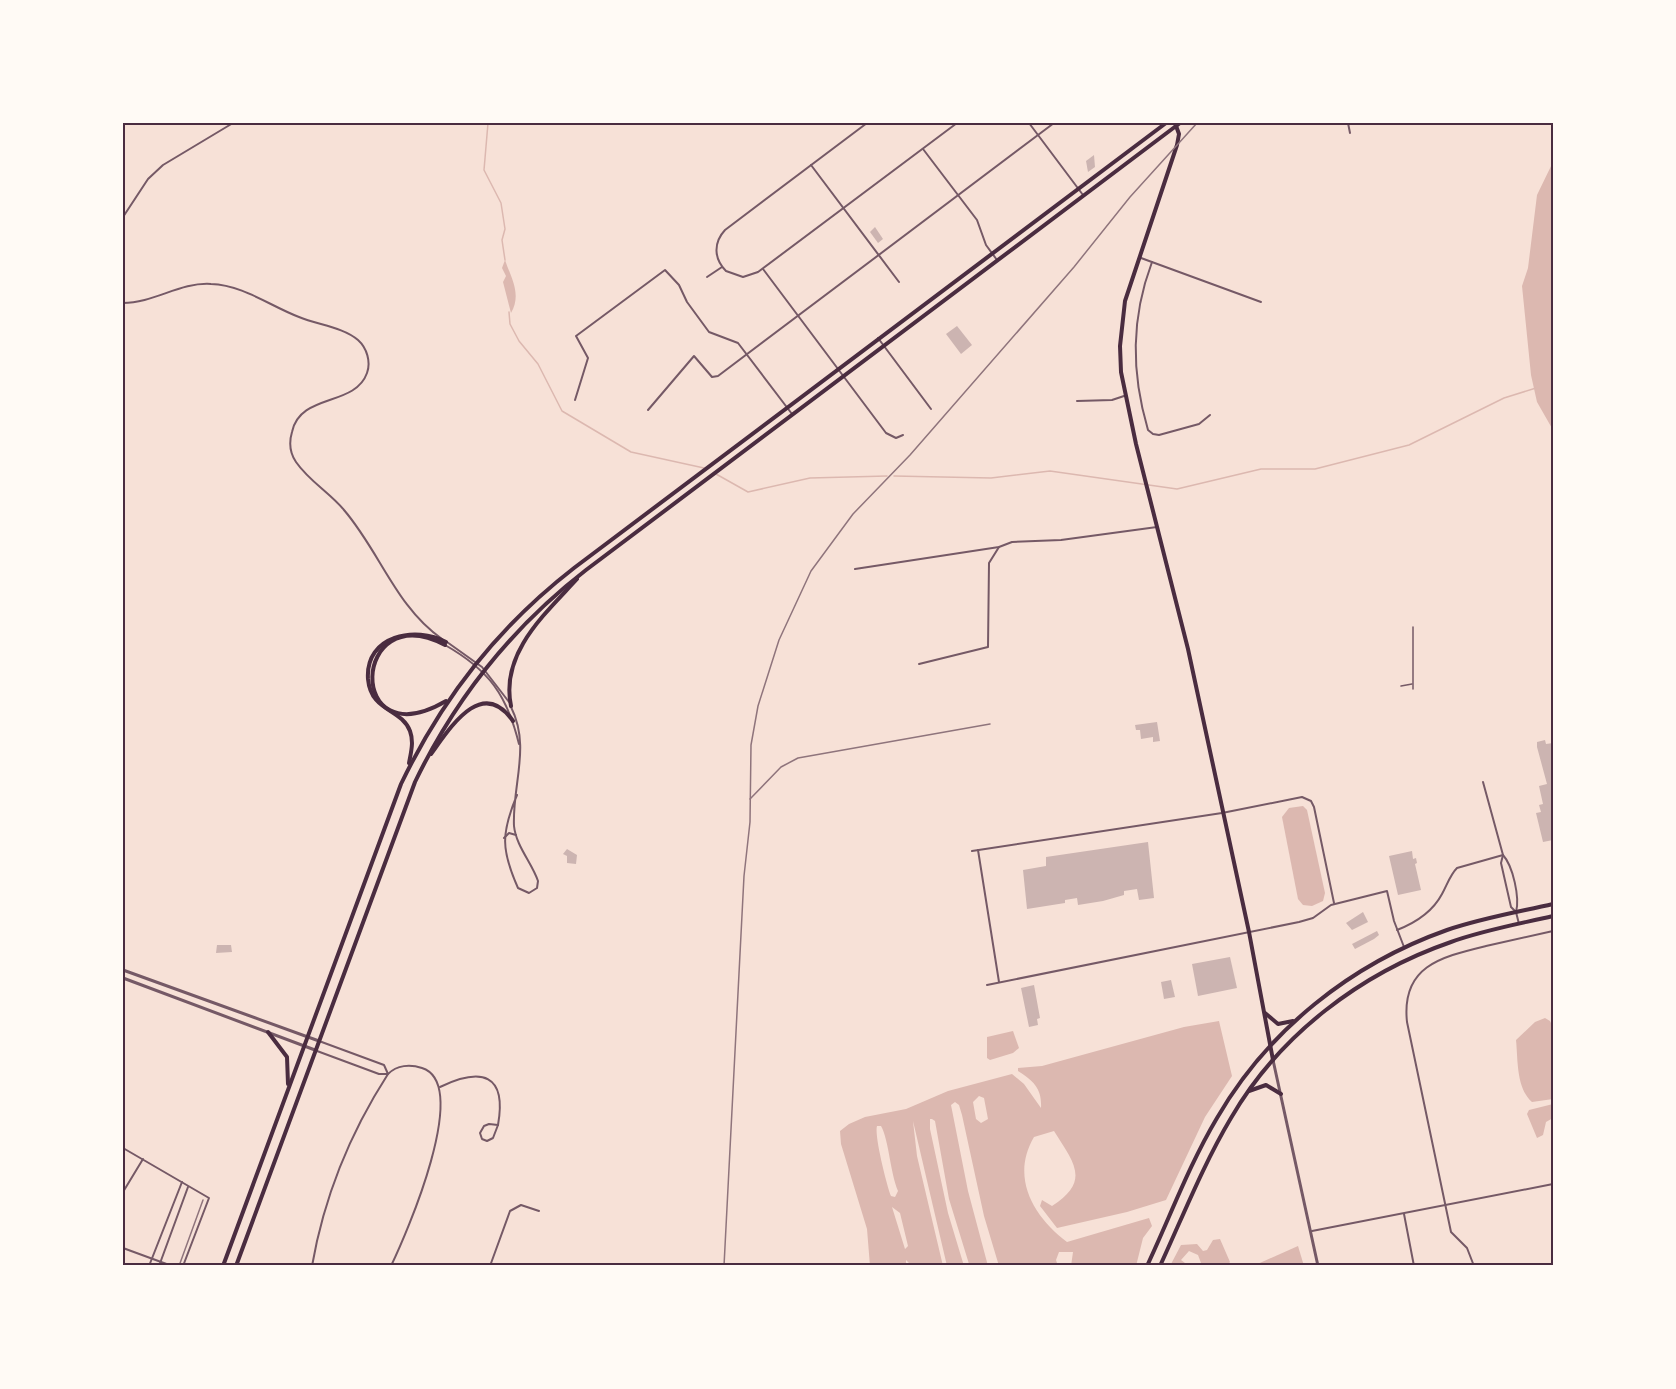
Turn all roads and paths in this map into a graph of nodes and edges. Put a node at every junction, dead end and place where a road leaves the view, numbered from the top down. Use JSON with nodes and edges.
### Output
{"nodes":[{"id":1,"x":233,"y":123,"type":"edge"},
{"id":2,"x":867,"y":123,"type":"edge"},
{"id":3,"x":957,"y":123,"type":"edge"},
{"id":4,"x":1029,"y":123,"type":"edge"},
{"id":5,"x":1054,"y":123,"type":"edge"},
{"id":6,"x":1166,"y":123,"type":"edge"},
{"id":7,"x":1348,"y":123,"type":"edge"},
{"id":8,"x":1177,"y":124,"type":"edge"},
{"id":9,"x":1350,"y":133,"type":"dead end"},
{"id":10,"x":1039,"y":136,"type":"junction"},
{"id":11,"x":923,"y":148,"type":"junction"},
{"id":12,"x":811,"y":165,"type":"junction"},
{"id":13,"x":1078,"y":188,"type":"junction"},
{"id":14,"x":1083,"y":195,"type":"junction"},
{"id":15,"x":959,"y":196,"type":"junction"},
{"id":16,"x":843,"y":209,"type":"junction"},
{"id":17,"x":123,"y":217,"type":"edge"},
{"id":18,"x":992,"y":253,"type":"junction"},
{"id":19,"x":879,"y":255,"type":"junction"},
{"id":20,"x":1138,"y":257,"type":"junction"},
{"id":21,"x":997,"y":260,"type":"junction"},
{"id":22,"x":1152,"y":262,"type":"junction"},
{"id":23,"x":722,"y":267,"type":"junction"},
{"id":24,"x":763,"y":269,"type":"junction"},
{"id":25,"x":707,"y":277,"type":"dead end"},
{"id":26,"x":898,"y":282,"type":"dead end"},
{"id":27,"x":1261,"y":302,"type":"dead end"},
{"id":28,"x":123,"y":303,"type":"edge"},
{"id":29,"x":798,"y":316,"type":"junction"},
{"id":30,"x":878,"y":338,"type":"junction"},
{"id":31,"x":883,"y":345,"type":"junction"},
{"id":32,"x":747,"y":354,"type":"junction"},
{"id":33,"x":838,"y":369,"type":"junction"},
{"id":34,"x":843,"y":376,"type":"junction"},
{"id":35,"x":1124,"y":396,"type":"junction"},
{"id":36,"x":575,"y":400,"type":"dead end"},
{"id":37,"x":1077,"y":401,"type":"dead end"},
{"id":38,"x":787,"y":408,"type":"junction"},
{"id":39,"x":648,"y":410,"type":"dead end"},
{"id":40,"x":931,"y":410,"type":"dead end"},
{"id":41,"x":792,"y":414,"type":"junction"},
{"id":42,"x":1210,"y":415,"type":"dead end"},
{"id":43,"x":903,"y":435,"type":"dead end"},
{"id":44,"x":1157,"y":527,"type":"junction"},
{"id":45,"x":999,"y":548,"type":"junction"},
{"id":46,"x":585,"y":570,"type":"junction"},
{"id":47,"x":855,"y":570,"type":"dead end"},
{"id":48,"x":1413,"y":627,"type":"dead end"},
{"id":49,"x":446,"y":643,"type":"junction"},
{"id":50,"x":919,"y":664,"type":"dead end"},
{"id":51,"x":489,"y":676,"type":"junction"},
{"id":52,"x":1413,"y":684,"type":"junction"},
{"id":53,"x":1401,"y":686,"type":"dead end"},
{"id":54,"x":1413,"y":689,"type":"dead end"},
{"id":55,"x":447,"y":701,"type":"junction"},
{"id":56,"x":511,"y":706,"type":"junction"},
{"id":57,"x":513,"y":722,"type":"junction"},
{"id":58,"x":520,"y":750,"type":"junction"},
{"id":59,"x":424,"y":764,"type":"junction"},
{"id":60,"x":408,"y":770,"type":"junction"},
{"id":61,"x":1484,"y":782,"type":"dead end"},
{"id":62,"x":516,"y":795,"type":"junction"},
{"id":63,"x":1222,"y":813,"type":"junction"},
{"id":64,"x":516,"y":835,"type":"junction"},
{"id":65,"x":504,"y":838,"type":"junction"},
{"id":66,"x":978,"y":850,"type":"junction"},
{"id":67,"x":972,"y":851,"type":"dead end"},
{"id":68,"x":1503,"y":855,"type":"junction"},
{"id":69,"x":1334,"y":904,"type":"junction"},
{"id":70,"x":1553,"y":904,"type":"edge"},
{"id":71,"x":1516,"y":912,"type":"junction"},
{"id":72,"x":1553,"y":916,"type":"edge"},
{"id":73,"x":1519,"y":924,"type":"junction"},
{"id":74,"x":1397,"y":930,"type":"junction"},
{"id":75,"x":1553,"y":931,"type":"edge"},
{"id":76,"x":1249,"y":932,"type":"junction"},
{"id":77,"x":1404,"y":948,"type":"junction"},
{"id":78,"x":124,"y":970,"type":"edge"},
{"id":79,"x":123,"y":978,"type":"edge"},
{"id":80,"x":999,"y":982,"type":"junction"},
{"id":81,"x":987,"y":985,"type":"dead end"},
{"id":82,"x":1265,"y":1013,"type":"junction"},
{"id":83,"x":255,"y":1018,"type":"junction"},
{"id":84,"x":1296,"y":1020,"type":"junction"},
{"id":85,"x":252,"y":1026,"type":"junction"},
{"id":86,"x":268,"y":1032,"type":"junction"},
{"id":87,"x":308,"y":1038,"type":"junction"},
{"id":88,"x":319,"y":1041,"type":"junction"},
{"id":89,"x":305,"y":1046,"type":"junction"},
{"id":90,"x":1270,"y":1046,"type":"junction"},
{"id":91,"x":316,"y":1050,"type":"junction"},
{"id":92,"x":1273,"y":1060,"type":"junction"},
{"id":93,"x":388,"y":1074,"type":"junction"},
{"id":94,"x":440,"y":1087,"type":"junction"},
{"id":95,"x":1249,"y":1091,"type":"junction"},
{"id":96,"x":287,"y":1093,"type":"junction"},
{"id":97,"x":1281,"y":1094,"type":"junction"},
{"id":98,"x":498,"y":1125,"type":"junction"},
{"id":99,"x":123,"y":1148,"type":"edge"},
{"id":100,"x":143,"y":1159,"type":"junction"},
{"id":101,"x":182,"y":1182,"type":"junction"},
{"id":102,"x":1553,"y":1184,"type":"edge"},
{"id":103,"x":189,"y":1186,"type":"junction"},
{"id":104,"x":123,"y":1192,"type":"edge"},
{"id":105,"x":1447,"y":1205,"type":"junction"},
{"id":106,"x":539,"y":1211,"type":"dead end"},
{"id":107,"x":1404,"y":1214,"type":"junction"},
{"id":108,"x":1310,"y":1232,"type":"junction"},
{"id":109,"x":123,"y":1248,"type":"edge"},
{"id":110,"x":152,"y":1259,"type":"junction"},
{"id":111,"x":159,"y":1264,"type":"edge"},
{"id":112,"x":149,"y":1266,"type":"edge"},
{"id":113,"x":172,"y":1266,"type":"edge"},
{"id":114,"x":183,"y":1266,"type":"edge"},
{"id":115,"x":223,"y":1266,"type":"edge"},
{"id":116,"x":236,"y":1266,"type":"edge"},
{"id":117,"x":312,"y":1266,"type":"edge"},
{"id":118,"x":391,"y":1266,"type":"edge"},
{"id":119,"x":490,"y":1266,"type":"edge"},
{"id":120,"x":1147,"y":1266,"type":"edge"},
{"id":121,"x":1160,"y":1266,"type":"edge"},
{"id":122,"x":1318,"y":1266,"type":"edge"},
{"id":123,"x":1414,"y":1266,"type":"edge"},
{"id":124,"x":1474,"y":1266,"type":"edge"}],
"edges":[{"from":1,"to":17,"type":"street"},
{"from":2,"to":12,"type":"street"},
{"from":3,"to":11,"type":"street"},
{"from":4,"to":10,"type":"street"},
{"from":5,"to":10,"type":"street"},
{"from":6,"to":13,"type":"main road"},
{"from":7,"to":9,"type":"street"},
{"from":8,"to":14,"type":"main road"},
{"from":8,"to":20,"type":"main road"},
{"from":10,"to":13,"type":"street"},
{"from":10,"to":15,"type":"street"},
{"from":11,"to":15,"type":"street"},
{"from":11,"to":16,"type":"street"},
{"from":12,"to":16,"type":"street"},
{"from":12,"to":23,"type":"street"},
{"from":13,"to":14,"type":"street"},
{"from":13,"to":18,"type":"main road"},
{"from":14,"to":21,"type":"main road"},
{"from":15,"to":18,"type":"street"},
{"from":15,"to":19,"type":"street"},
{"from":16,"to":19,"type":"street"},
{"from":16,"to":24,"type":"street"},
{"from":18,"to":21,"type":"street"},
{"from":18,"to":30,"type":"main road"},
{"from":19,"to":26,"type":"street"},
{"from":19,"to":29,"type":"street"},
{"from":20,"to":22,"type":"street"},
{"from":20,"to":35,"type":"main road"},
{"from":21,"to":31,"type":"main road"},
{"from":22,"to":27,"type":"street"},
{"from":22,"to":42,"type":"street"},
{"from":23,"to":24,"type":"street"},
{"from":23,"to":25,"type":"street"},
{"from":24,"to":29,"type":"street"},
{"from":28,"to":49,"type":"street"},
{"from":29,"to":32,"type":"street"},
{"from":29,"to":33,"type":"street"},
{"from":30,"to":31,"type":"street"},
{"from":30,"to":33,"type":"main road"},
{"from":31,"to":34,"type":"main road"},
{"from":31,"to":40,"type":"street"},
{"from":32,"to":36,"type":"street"},
{"from":32,"to":38,"type":"street"},
{"from":32,"to":39,"type":"street"},
{"from":33,"to":34,"type":"street"},
{"from":33,"to":38,"type":"main road"},
{"from":34,"to":41,"type":"main road"},
{"from":34,"to":43,"type":"street"},
{"from":35,"to":37,"type":"street"},
{"from":35,"to":44,"type":"main road"},
{"from":38,"to":41,"type":"street"},
{"from":38,"to":55,"type":"main road"},
{"from":41,"to":46,"type":"main road"},
{"from":44,"to":45,"type":"street"},
{"from":44,"to":63,"type":"main road"},
{"from":45,"to":47,"type":"street"},
{"from":45,"to":50,"type":"street"},
{"from":46,"to":56,"type":"main road"},
{"from":46,"to":59,"type":"main road"},
{"from":48,"to":52,"type":"street"},
{"from":49,"to":51,"type":"street"},
{"from":49,"to":55,"type":"main road"},
{"from":49,"to":60,"type":"main road"},
{"from":51,"to":56,"type":"street"},
{"from":51,"to":57,"type":"street"},
{"from":52,"to":53,"type":"street"},
{"from":52,"to":54,"type":"street"},
{"from":55,"to":60,"type":"main road"},
{"from":56,"to":58,"type":"street"},
{"from":57,"to":58,"type":"street"},
{"from":57,"to":59,"type":"main road"},
{"from":58,"to":62,"type":"street"},
{"from":59,"to":88,"type":"main road"},
{"from":60,"to":87,"type":"main road"},
{"from":61,"to":68,"type":"street"},
{"from":62,"to":64,"type":"street"},
{"from":62,"to":65,"type":"street"},
{"from":63,"to":66,"type":"street"},
{"from":63,"to":69,"type":"street"},
{"from":63,"to":76,"type":"main road"},
{"from":64,"to":65,"type":"street"},
{"from":64,"to":65,"type":"street"},
{"from":66,"to":67,"type":"street"},
{"from":66,"to":80,"type":"street"},
{"from":68,"to":71,"type":"street"},
{"from":68,"to":71,"type":"street"},
{"from":68,"to":74,"type":"street"},
{"from":69,"to":74,"type":"street"},
{"from":69,"to":76,"type":"street"},
{"from":70,"to":71,"type":"main road"},
{"from":71,"to":73,"type":"street"},
{"from":71,"to":77,"type":"main road"},
{"from":72,"to":73,"type":"main road"},
{"from":73,"to":92,"type":"main road"},
{"from":74,"to":77,"type":"street"},
{"from":75,"to":105,"type":"street"},
{"from":76,"to":80,"type":"street"},
{"from":76,"to":82,"type":"main road"},
{"from":77,"to":84,"type":"main road"},
{"from":78,"to":83,"type":"street"},
{"from":79,"to":85,"type":"street"},
{"from":80,"to":81,"type":"street"},
{"from":82,"to":84,"type":"main road"},
{"from":82,"to":90,"type":"main road"},
{"from":83,"to":85,"type":"street"},
{"from":83,"to":87,"type":"street"},
{"from":84,"to":90,"type":"main road"},
{"from":85,"to":86,"type":"street"},
{"from":86,"to":89,"type":"street"},
{"from":86,"to":96,"type":"main road"},
{"from":87,"to":88,"type":"street"},
{"from":87,"to":89,"type":"main road"},
{"from":88,"to":91,"type":"main road"},
{"from":88,"to":93,"type":"street"},
{"from":89,"to":91,"type":"street"},
{"from":89,"to":96,"type":"main road"},
{"from":90,"to":92,"type":"main road"},
{"from":90,"to":120,"type":"main road"},
{"from":91,"to":93,"type":"street"},
{"from":91,"to":116,"type":"main road"},
{"from":92,"to":95,"type":"main road"},
{"from":92,"to":97,"type":"street"},
{"from":93,"to":94,"type":"street"},
{"from":93,"to":117,"type":"street"},
{"from":94,"to":98,"type":"street"},
{"from":94,"to":118,"type":"street"},
{"from":95,"to":97,"type":"main road"},
{"from":95,"to":121,"type":"main road"},
{"from":96,"to":115,"type":"main road"},
{"from":97,"to":108,"type":"street"},
{"from":98,"to":98,"type":"street"},
{"from":99,"to":100,"type":"street"},
{"from":100,"to":101,"type":"street"},
{"from":100,"to":104,"type":"street"},
{"from":101,"to":103,"type":"street"},
{"from":101,"to":110,"type":"street"},
{"from":102,"to":105,"type":"street"},
{"from":103,"to":111,"type":"street"},
{"from":103,"to":114,"type":"street"},
{"from":105,"to":107,"type":"street"},
{"from":105,"to":124,"type":"street"},
{"from":106,"to":119,"type":"street"},
{"from":107,"to":108,"type":"street"},
{"from":107,"to":123,"type":"street"},
{"from":108,"to":122,"type":"street"},
{"from":109,"to":110,"type":"street"},
{"from":110,"to":111,"type":"street"},
{"from":110,"to":112,"type":"street"},
{"from":111,"to":113,"type":"street"}]}
